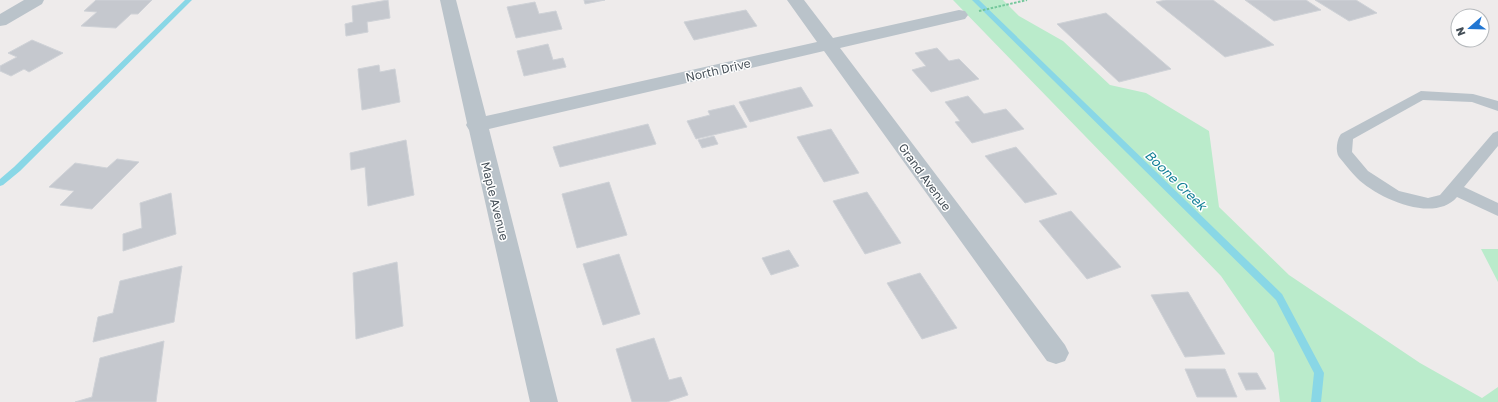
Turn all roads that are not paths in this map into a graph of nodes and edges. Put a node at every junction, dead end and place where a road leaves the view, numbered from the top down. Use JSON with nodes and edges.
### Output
{"nodes":[{"id":1,"x":36,"y":0,"type":"edge"},
{"id":2,"x":448,"y":0,"type":"edge"},
{"id":3,"x":795,"y":0,"type":"edge"},
{"id":4,"x":959,"y":15,"type":"dead end"},
{"id":5,"x":0,"y":21,"type":"edge"},
{"id":6,"x":828,"y":44,"type":"junction"},
{"id":7,"x":1498,"y":106,"type":"edge"},
{"id":8,"x":476,"y":124,"type":"junction"},
{"id":9,"x":1498,"y":136,"type":"edge"},
{"id":10,"x":1454,"y":189,"type":"junction"},
{"id":11,"x":1498,"y":210,"type":"edge"},
{"id":12,"x":1056,"y":353,"type":"dead end"},
{"id":13,"x":544,"y":402,"type":"edge"}],
"edges":[{"from":1,"to":5,"type":"street"},
{"from":2,"to":8,"type":"street","name":"Maple Avenue"},
{"from":3,"to":6,"type":"street","name":"Grand Avenue"},
{"from":4,"to":6,"type":"street","name":"North Drive"},
{"from":6,"to":8,"type":"street","name":"North Drive"},
{"from":6,"to":12,"type":"street","name":"Grand Avenue"},
{"from":7,"to":10,"type":"lane"},
{"from":8,"to":13,"type":"street","name":"Maple Avenue"},
{"from":9,"to":10,"type":"lane"},
{"from":10,"to":11,"type":"lane"}]}
